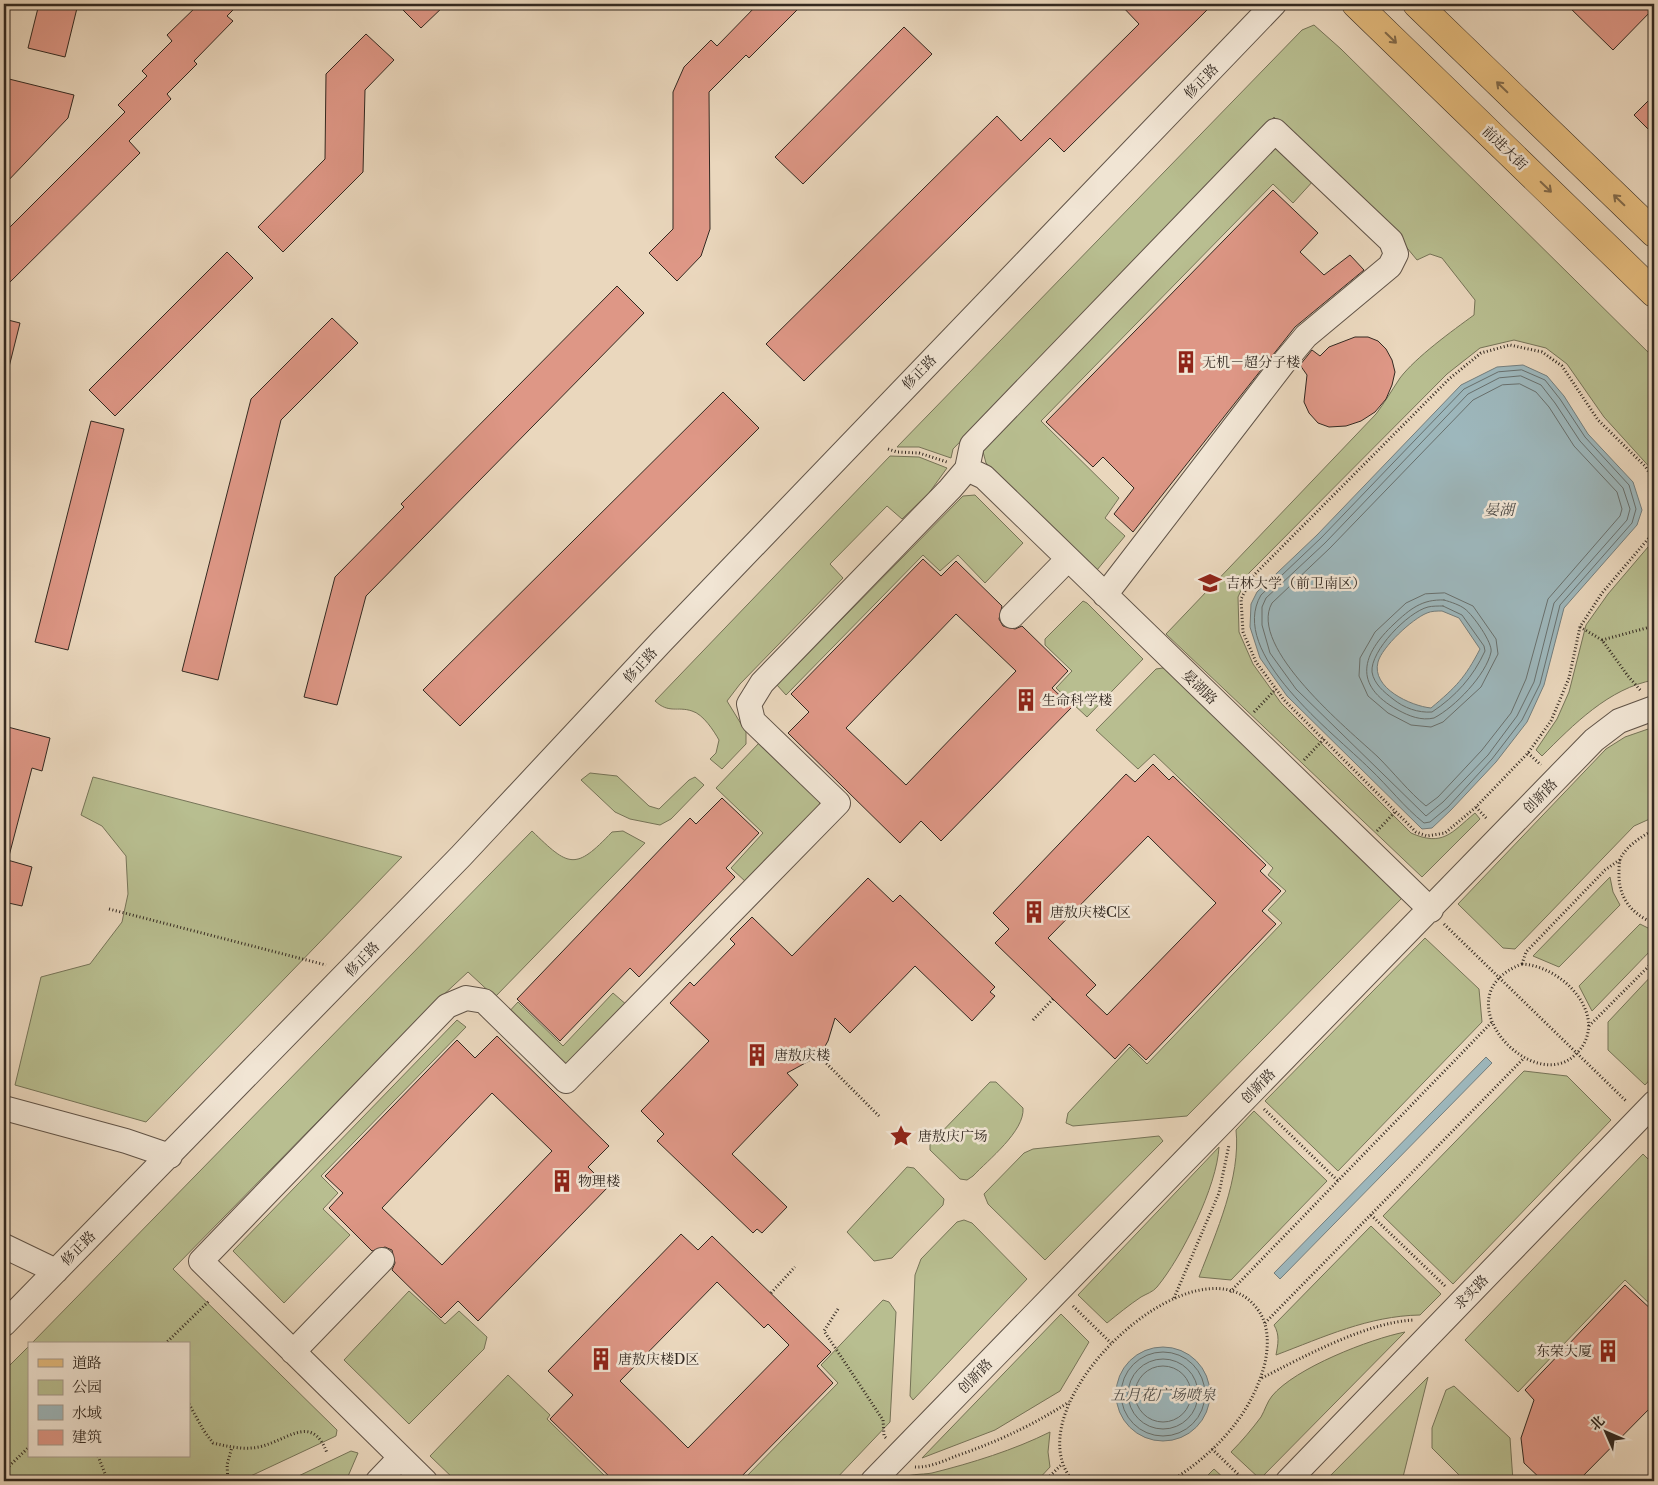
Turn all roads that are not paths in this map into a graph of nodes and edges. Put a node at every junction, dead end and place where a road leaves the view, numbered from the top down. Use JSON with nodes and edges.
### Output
{"nodes":[{"id":1,"x":1274,"y":4,"type":"edge"},
{"id":2,"x":1356,"y":4,"type":"edge"},
{"id":3,"x":1417,"y":4,"type":"edge"},
{"id":4,"x":1654,"y":234,"type":"edge"},
{"id":5,"x":1654,"y":293,"type":"edge"},
{"id":6,"x":966,"y":468,"type":"junction"},
{"id":7,"x":1068,"y":559,"type":"junction"},
{"id":8,"x":1105,"y":595,"type":"junction"},
{"id":9,"x":1012,"y":616,"type":"dead end"},
{"id":10,"x":1648,"y":700,"type":"edge"},
{"id":11,"x":1439,"y":914,"type":"junction"},
{"id":12,"x":4,"y":1108,"type":"edge"},
{"id":13,"x":1646,"y":1111,"type":"edge"},
{"id":14,"x":170,"y":1156,"type":"junction"},
{"id":15,"x":4,"y":1246,"type":"edge"},
{"id":16,"x":382,"y":1260,"type":"dead end"},
{"id":17,"x":56,"y":1271,"type":"junction"},
{"id":18,"x":4,"y":1324,"type":"edge"},
{"id":19,"x":293,"y":1352,"type":"junction"},
{"id":20,"x":400,"y":1458,"type":"junction"},
{"id":21,"x":378,"y":1481,"type":"edge"},
{"id":22,"x":424,"y":1481,"type":"edge"},
{"id":23,"x":873,"y":1481,"type":"edge"},
{"id":24,"x":1288,"y":1481,"type":"edge"}],
"edges":[{"from":1,"to":14,"type":"street","name":"修正路"},
{"from":2,"to":5,"type":"main road","name":"前进大街","one_way":true},
{"from":4,"to":3,"type":"main road","one_way":true},
{"from":6,"to":7,"type":"street","name":"晏湖路"},
{"from":6,"to":8,"type":"street"},
{"from":6,"to":19,"type":"street"},
{"from":7,"to":8,"type":"street","name":"晏湖路"},
{"from":7,"to":9,"type":"street"},
{"from":8,"to":11,"type":"street","name":"晏湖路"},
{"from":10,"to":11,"type":"street","name":"创新路"},
{"from":11,"to":23,"type":"street","name":"创新路"},
{"from":12,"to":14,"type":"street"},
{"from":13,"to":24,"type":"street","name":"求实路"},
{"from":14,"to":17,"type":"street","name":"修正路"},
{"from":15,"to":17,"type":"street"},
{"from":16,"to":19,"type":"street"},
{"from":17,"to":18,"type":"street","name":"修正路"},
{"from":19,"to":20,"type":"street"},
{"from":20,"to":21,"type":"street"},
{"from":20,"to":22,"type":"street"}]}
